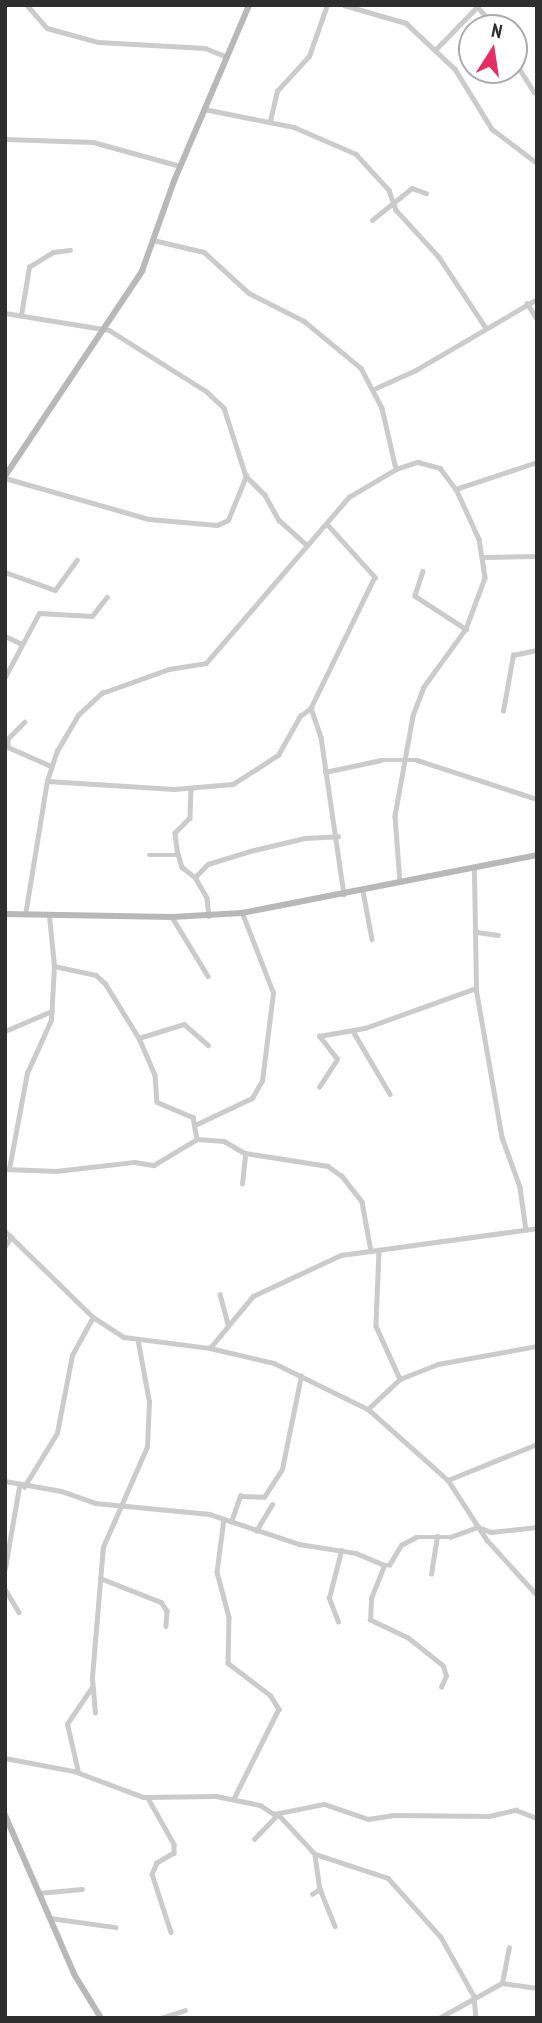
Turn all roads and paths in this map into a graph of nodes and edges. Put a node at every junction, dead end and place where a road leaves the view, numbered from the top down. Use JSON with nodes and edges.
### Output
{"nodes":[{"id":1,"x":27,"y":5,"type":"edge"},
{"id":2,"x":249,"y":5,"type":"edge"},
{"id":3,"x":327,"y":5,"type":"edge"},
{"id":4,"x":344,"y":5,"type":"edge"},
{"id":5,"x":477,"y":6,"type":"edge"},
{"id":6,"x":436,"y":49,"type":"junction"},
{"id":7,"x":225,"y":56,"type":"junction"},
{"id":8,"x":528,"y":82,"type":"edge"},
{"id":9,"x":534,"y":92,"type":"dead end"},
{"id":10,"x":204,"y":109,"type":"junction"},
{"id":11,"x":270,"y":121,"type":"junction"},
{"id":12,"x":5,"y":139,"type":"edge"},
{"id":13,"x":537,"y":163,"type":"edge"},
{"id":14,"x":180,"y":166,"type":"junction"},
{"id":15,"x":426,"y":193,"type":"dead end"},
{"id":16,"x":394,"y":204,"type":"junction"},
{"id":17,"x":372,"y":220,"type":"dead end"},
{"id":18,"x":153,"y":240,"type":"junction"},
{"id":19,"x":70,"y":250,"type":"dead end"},
{"id":20,"x":537,"y":299,"type":"edge"},
{"id":21,"x":527,"y":303,"type":"junction"},
{"id":22,"x":5,"y":313,"type":"edge"},
{"id":23,"x":21,"y":315,"type":"junction"},
{"id":24,"x":537,"y":319,"type":"edge"},
{"id":25,"x":101,"y":328,"type":"junction"},
{"id":26,"x":486,"y":328,"type":"junction"},
{"id":27,"x":376,"y":388,"type":"junction"},
{"id":28,"x":537,"y":462,"type":"edge"},
{"id":29,"x":396,"y":469,"type":"junction"},
{"id":30,"x":5,"y":477,"type":"edge"},
{"id":31,"x":246,"y":477,"type":"junction"},
{"id":32,"x":456,"y":489,"type":"junction"},
{"id":33,"x":327,"y":524,"type":"junction"},
{"id":34,"x":306,"y":544,"type":"junction"},
{"id":35,"x":537,"y":556,"type":"edge"},
{"id":36,"x":483,"y":557,"type":"junction"},
{"id":37,"x":77,"y":560,"type":"dead end"},
{"id":38,"x":423,"y":571,"type":"dead end"},
{"id":39,"x":5,"y":572,"type":"edge"},
{"id":40,"x":107,"y":597,"type":"dead end"},
{"id":41,"x":466,"y":629,"type":"junction"},
{"id":42,"x":5,"y":636,"type":"edge"},
{"id":43,"x":20,"y":643,"type":"junction"},
{"id":44,"x":537,"y":650,"type":"edge"},
{"id":45,"x":5,"y":677,"type":"edge"},
{"id":46,"x":312,"y":708,"type":"junction"},
{"id":47,"x":503,"y":711,"type":"dead end"},
{"id":48,"x":25,"y":722,"type":"dead end"},
{"id":49,"x":403,"y":758,"type":"junction"},
{"id":50,"x":51,"y":766,"type":"junction"},
{"id":51,"x":325,"y":772,"type":"junction"},
{"id":52,"x":47,"y":781,"type":"junction"},
{"id":53,"x":191,"y":788,"type":"junction"},
{"id":54,"x":537,"y":799,"type":"edge"},
{"id":55,"x":338,"y":836,"type":"junction"},
{"id":56,"x":149,"y":855,"type":"dead end"},
{"id":57,"x":178,"y":855,"type":"junction"},
{"id":58,"x":537,"y":855,"type":"edge"},
{"id":59,"x":474,"y":868,"type":"junction"},
{"id":60,"x":195,"y":877,"type":"junction"},
{"id":61,"x":400,"y":883,"type":"junction"},
{"id":62,"x":363,"y":891,"type":"junction"},
{"id":63,"x":344,"y":894,"type":"junction"},
{"id":64,"x":242,"y":913,"type":"junction"},
{"id":65,"x":5,"y":914,"type":"edge"},
{"id":66,"x":25,"y":916,"type":"junction"},
{"id":67,"x":49,"y":916,"type":"junction"},
{"id":68,"x":209,"y":916,"type":"junction"},
{"id":69,"x":172,"y":917,"type":"junction"},
{"id":70,"x":477,"y":932,"type":"junction"},
{"id":71,"x":498,"y":935,"type":"dead end"},
{"id":72,"x":372,"y":939,"type":"dead end"},
{"id":73,"x":54,"y":966,"type":"junction"},
{"id":74,"x":208,"y":976,"type":"dead end"},
{"id":75,"x":476,"y":988,"type":"junction"},
{"id":76,"x":52,"y":1010,"type":"junction"},
{"id":77,"x":5,"y":1031,"type":"edge"},
{"id":78,"x":353,"y":1031,"type":"junction"},
{"id":79,"x":139,"y":1038,"type":"junction"},
{"id":80,"x":208,"y":1045,"type":"dead end"},
{"id":81,"x":319,"y":1087,"type":"dead end"},
{"id":82,"x":390,"y":1094,"type":"dead end"},
{"id":83,"x":197,"y":1124,"type":"junction"},
{"id":84,"x":197,"y":1139,"type":"junction"},
{"id":85,"x":245,"y":1153,"type":"junction"},
{"id":86,"x":7,"y":1169,"type":"edge"},
{"id":87,"x":242,"y":1184,"type":"dead end"},
{"id":88,"x":537,"y":1228,"type":"edge"},
{"id":89,"x":526,"y":1230,"type":"junction"},
{"id":90,"x":5,"y":1231,"type":"edge"},
{"id":91,"x":11,"y":1237,"type":"junction"},
{"id":92,"x":5,"y":1246,"type":"edge"},
{"id":93,"x":379,"y":1250,"type":"junction"},
{"id":94,"x":371,"y":1251,"type":"junction"},
{"id":95,"x":220,"y":1294,"type":"dead end"},
{"id":96,"x":93,"y":1317,"type":"junction"},
{"id":97,"x":228,"y":1324,"type":"junction"},
{"id":98,"x":138,"y":1342,"type":"junction"},
{"id":99,"x":537,"y":1346,"type":"edge"},
{"id":100,"x":210,"y":1348,"type":"junction"},
{"id":101,"x":301,"y":1376,"type":"junction"},
{"id":102,"x":400,"y":1379,"type":"junction"},
{"id":103,"x":368,"y":1409,"type":"junction"},
{"id":104,"x":537,"y":1444,"type":"edge"},
{"id":105,"x":5,"y":1480,"type":"edge"},
{"id":106,"x":449,"y":1480,"type":"junction"},
{"id":107,"x":21,"y":1487,"type":"junction"},
{"id":108,"x":119,"y":1504,"type":"junction"},
{"id":109,"x":272,"y":1504,"type":"dead end"},
{"id":110,"x":224,"y":1519,"type":"junction"},
{"id":111,"x":231,"y":1522,"type":"junction"},
{"id":112,"x":478,"y":1527,"type":"junction"},
{"id":113,"x":537,"y":1527,"type":"edge"},
{"id":114,"x":256,"y":1531,"type":"junction"},
{"id":115,"x":437,"y":1536,"type":"junction"},
{"id":116,"x":341,"y":1550,"type":"junction"},
{"id":117,"x":387,"y":1565,"type":"junction"},
{"id":118,"x":5,"y":1568,"type":"edge"},
{"id":119,"x":390,"y":1572,"type":"dead end"},
{"id":120,"x":431,"y":1574,"type":"dead end"},
{"id":121,"x":100,"y":1578,"type":"junction"},
{"id":122,"x":5,"y":1589,"type":"edge"},
{"id":123,"x":537,"y":1595,"type":"edge"},
{"id":124,"x":19,"y":1612,"type":"dead end"},
{"id":125,"x":338,"y":1622,"type":"dead end"},
{"id":126,"x":166,"y":1626,"type":"dead end"},
{"id":127,"x":92,"y":1687,"type":"junction"},
{"id":128,"x":441,"y":1687,"type":"dead end"},
{"id":129,"x":94,"y":1713,"type":"dead end"},
{"id":130,"x":5,"y":1758,"type":"edge"},
{"id":131,"x":78,"y":1772,"type":"junction"},
{"id":132,"x":148,"y":1798,"type":"junction"},
{"id":133,"x":233,"y":1799,"type":"junction"},
{"id":134,"x":278,"y":1814,"type":"junction"},
{"id":135,"x":5,"y":1815,"type":"edge"},
{"id":136,"x":537,"y":1818,"type":"edge"},
{"id":137,"x":13,"y":1833,"type":"junction"},
{"id":138,"x":5,"y":1836,"type":"edge"},
{"id":139,"x":254,"y":1839,"type":"dead end"},
{"id":140,"x":315,"y":1854,"type":"junction"},
{"id":141,"x":82,"y":1888,"type":"dead end"},
{"id":142,"x":320,"y":1889,"type":"junction"},
{"id":143,"x":38,"y":1893,"type":"junction"},
{"id":144,"x":312,"y":1894,"type":"dead end"},
{"id":145,"x":49,"y":1917,"type":"junction"},
{"id":146,"x":335,"y":1926,"type":"dead end"},
{"id":147,"x":115,"y":1927,"type":"dead end"},
{"id":148,"x":172,"y":1931,"type":"dead end"},
{"id":149,"x":509,"y":1948,"type":"dead end"},
{"id":150,"x":502,"y":1983,"type":"junction"},
{"id":151,"x":537,"y":1988,"type":"edge"},
{"id":152,"x":474,"y":1996,"type":"junction"},
{"id":153,"x":186,"y":2010,"type":"dead end"},
{"id":154,"x":101,"y":2018,"type":"edge"},
{"id":155,"x":161,"y":2018,"type":"edge"},
{"id":156,"x":439,"y":2018,"type":"edge"},
{"id":157,"x":476,"y":2018,"type":"edge"}],
"edges":[{"from":1,"to":7,"type":"street"},
{"from":2,"to":7,"type":"main road"},
{"from":3,"to":11,"type":"street"},
{"from":4,"to":6,"type":"street"},
{"from":5,"to":6,"type":"street"},
{"from":6,"to":13,"type":"street"},
{"from":7,"to":10,"type":"main road"},
{"from":8,"to":9,"type":"street"},
{"from":10,"to":11,"type":"street"},
{"from":10,"to":14,"type":"main road"},
{"from":11,"to":16,"type":"street"},
{"from":12,"to":14,"type":"street"},
{"from":14,"to":18,"type":"main road"},
{"from":15,"to":16,"type":"street"},
{"from":16,"to":17,"type":"street"},
{"from":16,"to":26,"type":"street"},
{"from":18,"to":25,"type":"main road"},
{"from":18,"to":27,"type":"street"},
{"from":19,"to":23,"type":"street"},
{"from":20,"to":21,"type":"street"},
{"from":21,"to":24,"type":"street"},
{"from":21,"to":26,"type":"street"},
{"from":22,"to":23,"type":"street"},
{"from":23,"to":25,"type":"street"},
{"from":25,"to":30,"type":"main road"},
{"from":25,"to":31,"type":"street"},
{"from":26,"to":27,"type":"street"},
{"from":27,"to":29,"type":"street"},
{"from":28,"to":32,"type":"street"},
{"from":29,"to":32,"type":"street"},
{"from":29,"to":33,"type":"street"},
{"from":30,"to":31,"type":"street"},
{"from":31,"to":34,"type":"street"},
{"from":32,"to":36,"type":"street"},
{"from":33,"to":34,"type":"street"},
{"from":33,"to":46,"type":"street"},
{"from":34,"to":50,"type":"street"},
{"from":35,"to":36,"type":"street"},
{"from":36,"to":41,"type":"street"},
{"from":37,"to":39,"type":"street"},
{"from":38,"to":41,"type":"street"},
{"from":40,"to":43,"type":"street"},
{"from":41,"to":49,"type":"street"},
{"from":42,"to":43,"type":"street"},
{"from":43,"to":45,"type":"street"},
{"from":44,"to":47,"type":"street"},
{"from":46,"to":51,"type":"street"},
{"from":46,"to":53,"type":"street"},
{"from":48,"to":50,"type":"street"},
{"from":49,"to":51,"type":"street"},
{"from":49,"to":54,"type":"street"},
{"from":49,"to":61,"type":"street"},
{"from":50,"to":52,"type":"street"},
{"from":51,"to":55,"type":"street"},
{"from":52,"to":53,"type":"street"},
{"from":52,"to":66,"type":"street"},
{"from":53,"to":57,"type":"street"},
{"from":55,"to":60,"type":"street"},
{"from":55,"to":63,"type":"street"},
{"from":56,"to":57,"type":"street"},
{"from":57,"to":60,"type":"street"},
{"from":58,"to":59,"type":"main road"},
{"from":59,"to":61,"type":"main road"},
{"from":59,"to":70,"type":"street"},
{"from":60,"to":68,"type":"street"},
{"from":61,"to":62,"type":"main road"},
{"from":62,"to":63,"type":"main road"},
{"from":62,"to":72,"type":"street"},
{"from":63,"to":64,"type":"main road"},
{"from":64,"to":68,"type":"main road"},
{"from":64,"to":83,"type":"street"},
{"from":65,"to":66,"type":"main road"},
{"from":66,"to":67,"type":"main road"},
{"from":67,"to":69,"type":"main road"},
{"from":67,"to":73,"type":"street"},
{"from":68,"to":69,"type":"main road"},
{"from":69,"to":74,"type":"street"},
{"from":70,"to":71,"type":"street"},
{"from":70,"to":75,"type":"street"},
{"from":73,"to":76,"type":"street"},
{"from":73,"to":79,"type":"street"},
{"from":75,"to":78,"type":"street"},
{"from":75,"to":89,"type":"street"},
{"from":76,"to":77,"type":"street"},
{"from":76,"to":86,"type":"street"},
{"from":78,"to":81,"type":"street"},
{"from":78,"to":82,"type":"street"},
{"from":79,"to":80,"type":"street"},
{"from":79,"to":83,"type":"street"},
{"from":83,"to":84,"type":"street"},
{"from":84,"to":85,"type":"street"},
{"from":84,"to":86,"type":"street"},
{"from":85,"to":87,"type":"street"},
{"from":85,"to":94,"type":"street"},
{"from":88,"to":89,"type":"street"},
{"from":89,"to":93,"type":"street"},
{"from":90,"to":91,"type":"street"},
{"from":91,"to":92,"type":"street"},
{"from":91,"to":96,"type":"street"},
{"from":93,"to":94,"type":"street"},
{"from":93,"to":102,"type":"street"},
{"from":94,"to":97,"type":"street"},
{"from":95,"to":97,"type":"street"},
{"from":96,"to":98,"type":"street"},
{"from":96,"to":107,"type":"street"},
{"from":97,"to":100,"type":"street"},
{"from":98,"to":100,"type":"street"},
{"from":98,"to":108,"type":"street"},
{"from":99,"to":102,"type":"street"},
{"from":100,"to":101,"type":"street"},
{"from":101,"to":103,"type":"street"},
{"from":101,"to":111,"type":"street"},
{"from":102,"to":103,"type":"street"},
{"from":103,"to":106,"type":"street"},
{"from":104,"to":106,"type":"street"},
{"from":105,"to":107,"type":"street"},
{"from":106,"to":112,"type":"street"},
{"from":107,"to":108,"type":"street"},
{"from":107,"to":118,"type":"street"},
{"from":108,"to":110,"type":"street"},
{"from":108,"to":121,"type":"street"},
{"from":109,"to":114,"type":"street"},
{"from":110,"to":111,"type":"street"},
{"from":110,"to":133,"type":"street"},
{"from":111,"to":114,"type":"street"},
{"from":112,"to":113,"type":"street"},
{"from":112,"to":115,"type":"street"},
{"from":112,"to":123,"type":"street"},
{"from":114,"to":116,"type":"street"},
{"from":115,"to":117,"type":"street"},
{"from":115,"to":120,"type":"street"},
{"from":116,"to":117,"type":"street"},
{"from":116,"to":125,"type":"street"},
{"from":117,"to":119,"type":"street"},
{"from":117,"to":128,"type":"street"},
{"from":121,"to":126,"type":"street"},
{"from":121,"to":127,"type":"street"},
{"from":122,"to":124,"type":"street"},
{"from":127,"to":129,"type":"street"},
{"from":127,"to":131,"type":"street"},
{"from":130,"to":131,"type":"street"},
{"from":131,"to":132,"type":"street"},
{"from":132,"to":133,"type":"street"},
{"from":132,"to":148,"type":"street"},
{"from":133,"to":134,"type":"street"},
{"from":134,"to":136,"type":"street"},
{"from":134,"to":139,"type":"street"},
{"from":134,"to":140,"type":"street"},
{"from":135,"to":137,"type":"main road"},
{"from":137,"to":138,"type":"street"},
{"from":137,"to":143,"type":"main road"},
{"from":140,"to":142,"type":"street"},
{"from":140,"to":152,"type":"street"},
{"from":141,"to":143,"type":"street"},
{"from":142,"to":144,"type":"street"},
{"from":142,"to":146,"type":"street"},
{"from":143,"to":145,"type":"main road"},
{"from":145,"to":147,"type":"street"},
{"from":145,"to":154,"type":"main road"},
{"from":149,"to":150,"type":"street"},
{"from":150,"to":151,"type":"street"},
{"from":150,"to":152,"type":"street"},
{"from":152,"to":156,"type":"street"},
{"from":152,"to":157,"type":"street"},
{"from":153,"to":155,"type":"street"}]}
